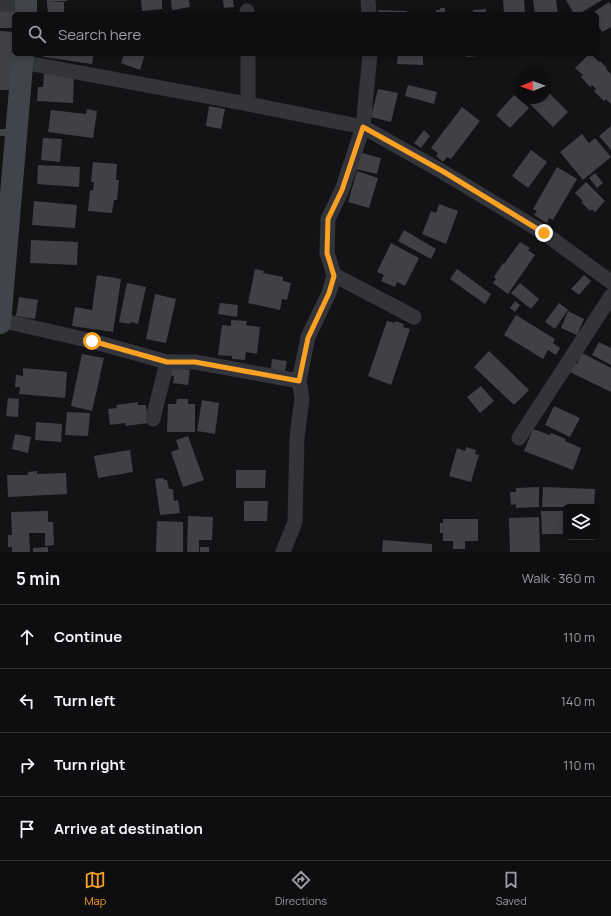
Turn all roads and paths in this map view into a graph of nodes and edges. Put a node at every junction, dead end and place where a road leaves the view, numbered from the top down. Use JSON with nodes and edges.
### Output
{"nodes":[{"id":1,"x":368,"y":0,"type":"edge"},
{"id":2,"x":0,"y":4,"type":"edge"},
{"id":3,"x":26,"y":6,"type":"edge"},
{"id":4,"x":369,"y":12,"type":"edge"},
{"id":5,"x":248,"y":56,"type":"edge"},
{"id":6,"x":370,"y":56,"type":"edge"},
{"id":7,"x":22,"y":58,"type":"edge"},
{"id":8,"x":248,"y":104,"type":"junction"},
{"id":9,"x":363,"y":127,"type":"junction"},
{"id":10,"x":334,"y":276,"type":"junction"},
{"id":11,"x":611,"y":282,"type":"edge"},
{"id":12,"x":611,"y":296,"type":"edge"},
{"id":13,"x":414,"y":317,"type":"dead end"},
{"id":14,"x":0,"y":322,"type":"edge"},
{"id":15,"x":167,"y":362,"type":"junction"},
{"id":16,"x":299,"y":381,"type":"junction"},
{"id":17,"x":153,"y":419,"type":"dead end"},
{"id":18,"x":519,"y":438,"type":"dead end"},
{"id":19,"x":283,"y":552,"type":"edge"}],
"edges":[{"from":1,"to":4,"type":"street"},
{"from":2,"to":3,"type":"street"},
{"from":5,"to":8,"type":"street"},
{"from":6,"to":9,"type":"street"},
{"from":7,"to":8,"type":"street"},
{"from":7,"to":14,"type":"street"},
{"from":8,"to":9,"type":"street"},
{"from":9,"to":10,"type":"street"},
{"from":9,"to":11,"type":"street"},
{"from":10,"to":13,"type":"street"},
{"from":10,"to":16,"type":"street"},
{"from":12,"to":18,"type":"street"},
{"from":14,"to":15,"type":"street"},
{"from":15,"to":16,"type":"street"},
{"from":15,"to":17,"type":"street"},
{"from":16,"to":19,"type":"street"}]}
